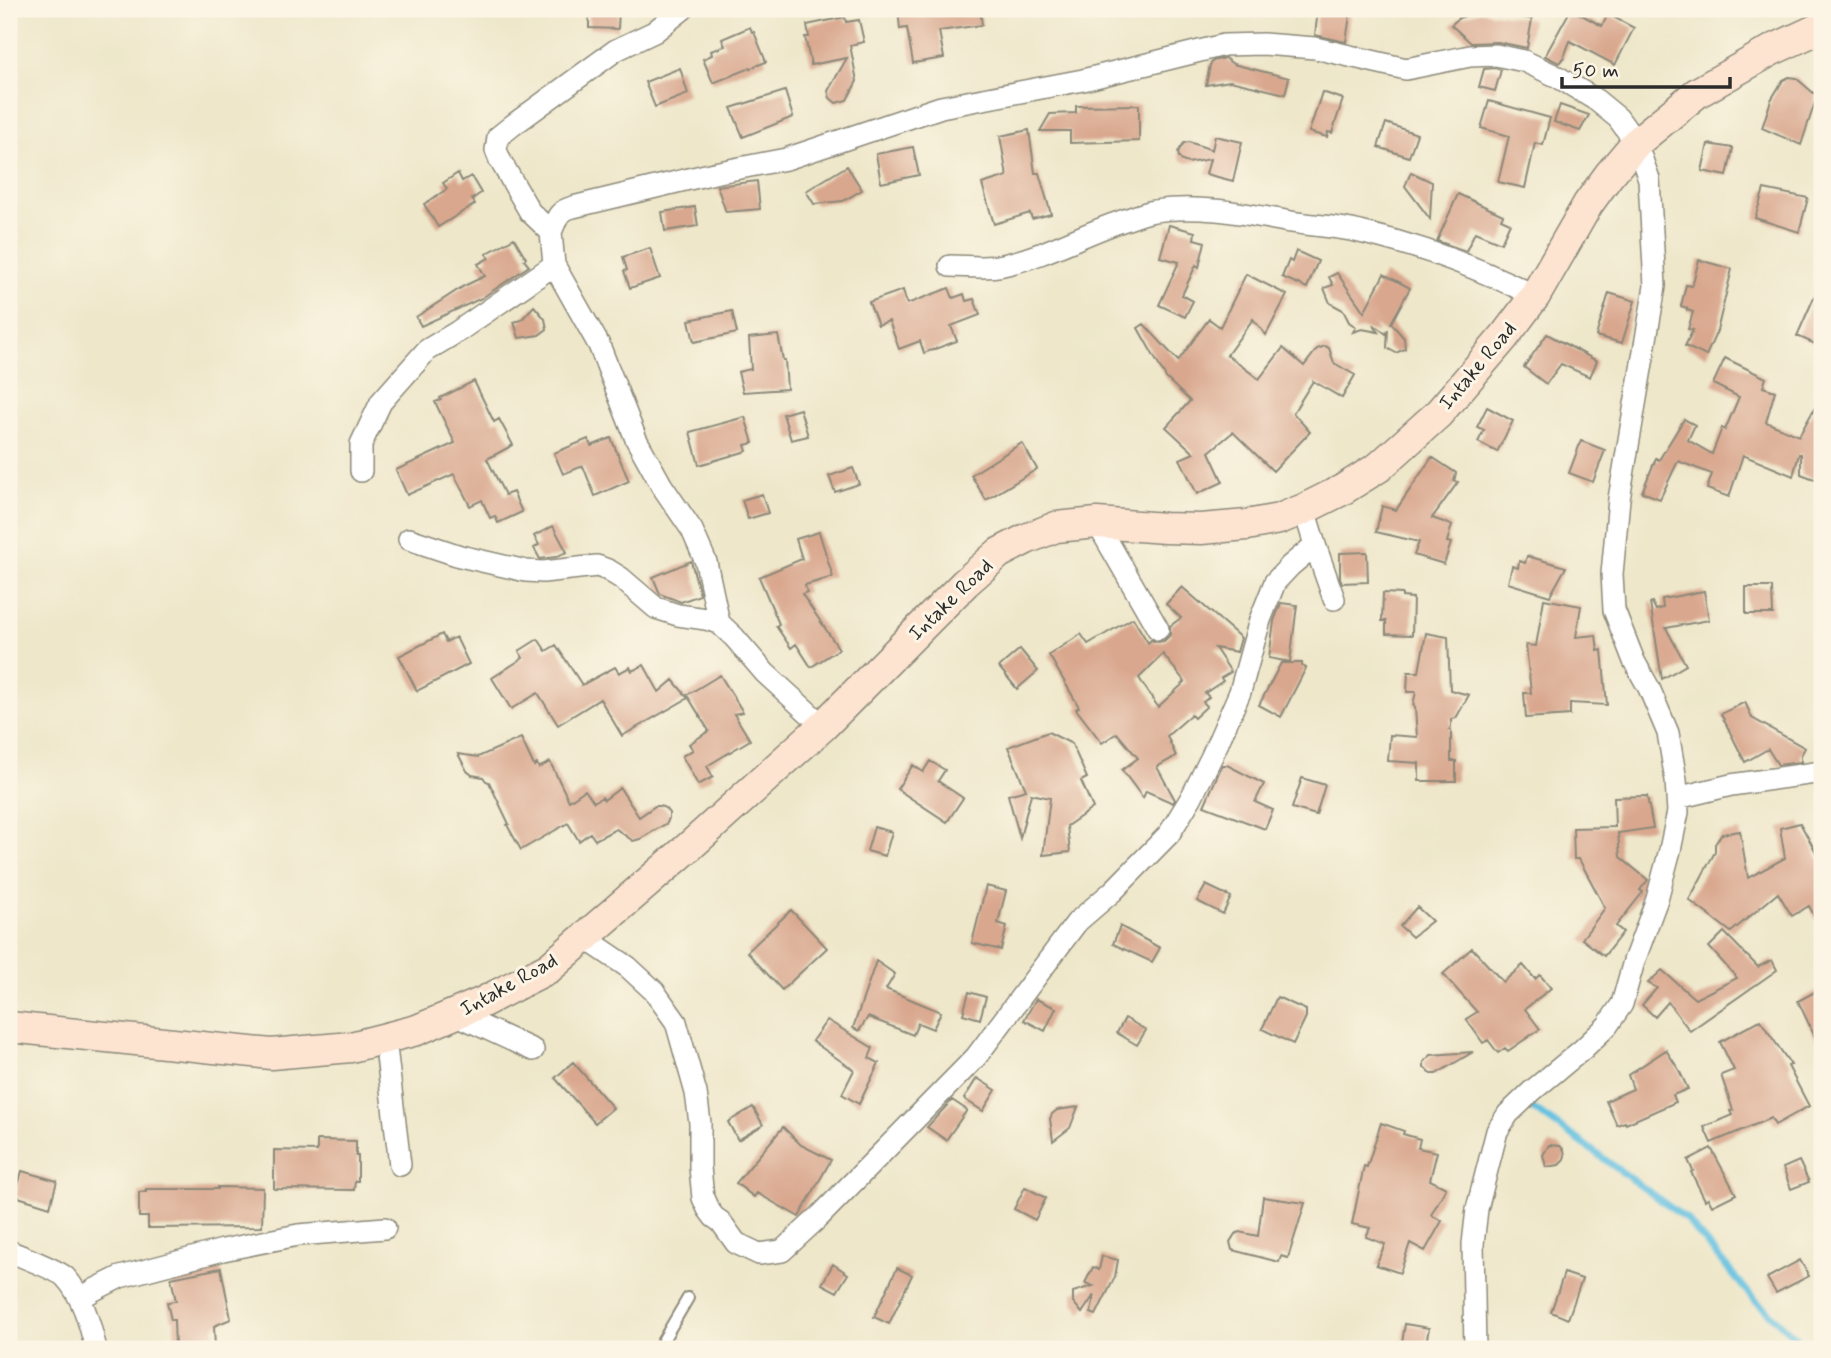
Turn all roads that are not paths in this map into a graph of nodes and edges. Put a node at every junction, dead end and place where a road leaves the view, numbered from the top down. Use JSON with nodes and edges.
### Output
{"nodes":[{"id":1,"x":683,"y":9,"type":"edge"},
{"id":2,"x":1822,"y":27,"type":"edge"},
{"id":3,"x":1636,"y":143,"type":"junction"},
{"id":4,"x":551,"y":232,"type":"junction"},
{"id":5,"x":554,"y":265,"type":"junction"},
{"id":6,"x":950,"y":266,"type":"dead end"},
{"id":7,"x":1535,"y":296,"type":"junction"},
{"id":8,"x":361,"y":471,"type":"dead end"},
{"id":9,"x":1304,"y":509,"type":"junction"},
{"id":10,"x":1097,"y":523,"type":"junction"},
{"id":11,"x":409,"y":538,"type":"dead end"},
{"id":12,"x":1315,"y":545,"type":"junction"},
{"id":13,"x":1334,"y":599,"type":"dead end"},
{"id":14,"x":719,"y":623,"type":"junction"},
{"id":15,"x":1157,"y":629,"type":"dead end"},
{"id":16,"x":823,"y":726,"type":"junction"},
{"id":17,"x":1822,"y":772,"type":"edge"},
{"id":18,"x":1677,"y":797,"type":"junction"},
{"id":19,"x":585,"y":938,"type":"junction"},
{"id":20,"x":455,"y":1014,"type":"junction"},
{"id":21,"x":9,"y":1027,"type":"edge"},
{"id":22,"x":385,"y":1039,"type":"junction"},
{"id":23,"x":533,"y":1050,"type":"dead end"},
{"id":24,"x":400,"y":1165,"type":"dead end"},
{"id":25,"x":385,"y":1228,"type":"dead end"},
{"id":26,"x":9,"y":1251,"type":"edge"},
{"id":27,"x":80,"y":1298,"type":"junction"},
{"id":28,"x":688,"y":1298,"type":"dead end"},
{"id":29,"x":96,"y":1349,"type":"edge"},
{"id":30,"x":658,"y":1349,"type":"edge"},
{"id":31,"x":1475,"y":1349,"type":"edge"}],
"edges":[{"from":1,"to":4,"type":"street"},
{"from":2,"to":3,"type":"street","name":"Intake Road"},
{"from":3,"to":4,"type":"street"},
{"from":3,"to":7,"type":"street","name":"Intake Road"},
{"from":3,"to":18,"type":"street"},
{"from":4,"to":5,"type":"street"},
{"from":5,"to":8,"type":"street"},
{"from":5,"to":14,"type":"street"},
{"from":6,"to":7,"type":"street"},
{"from":7,"to":9,"type":"street","name":"Intake Road"},
{"from":9,"to":10,"type":"street","name":"Intake Road"},
{"from":9,"to":12,"type":"street"},
{"from":10,"to":15,"type":"street"},
{"from":10,"to":16,"type":"street","name":"Intake Road"},
{"from":11,"to":14,"type":"street"},
{"from":12,"to":13,"type":"street"},
{"from":12,"to":19,"type":"street"},
{"from":14,"to":16,"type":"street"},
{"from":16,"to":19,"type":"street","name":"Intake Road"},
{"from":17,"to":18,"type":"street"},
{"from":18,"to":31,"type":"street"},
{"from":19,"to":20,"type":"street","name":"Intake Road"},
{"from":20,"to":22,"type":"street","name":"Intake Road"},
{"from":20,"to":23,"type":"street"},
{"from":21,"to":22,"type":"street","name":"Intake Road"},
{"from":22,"to":24,"type":"street"},
{"from":25,"to":27,"type":"street"},
{"from":26,"to":27,"type":"street"},
{"from":27,"to":29,"type":"street"},
{"from":28,"to":30,"type":"lane"}]}
